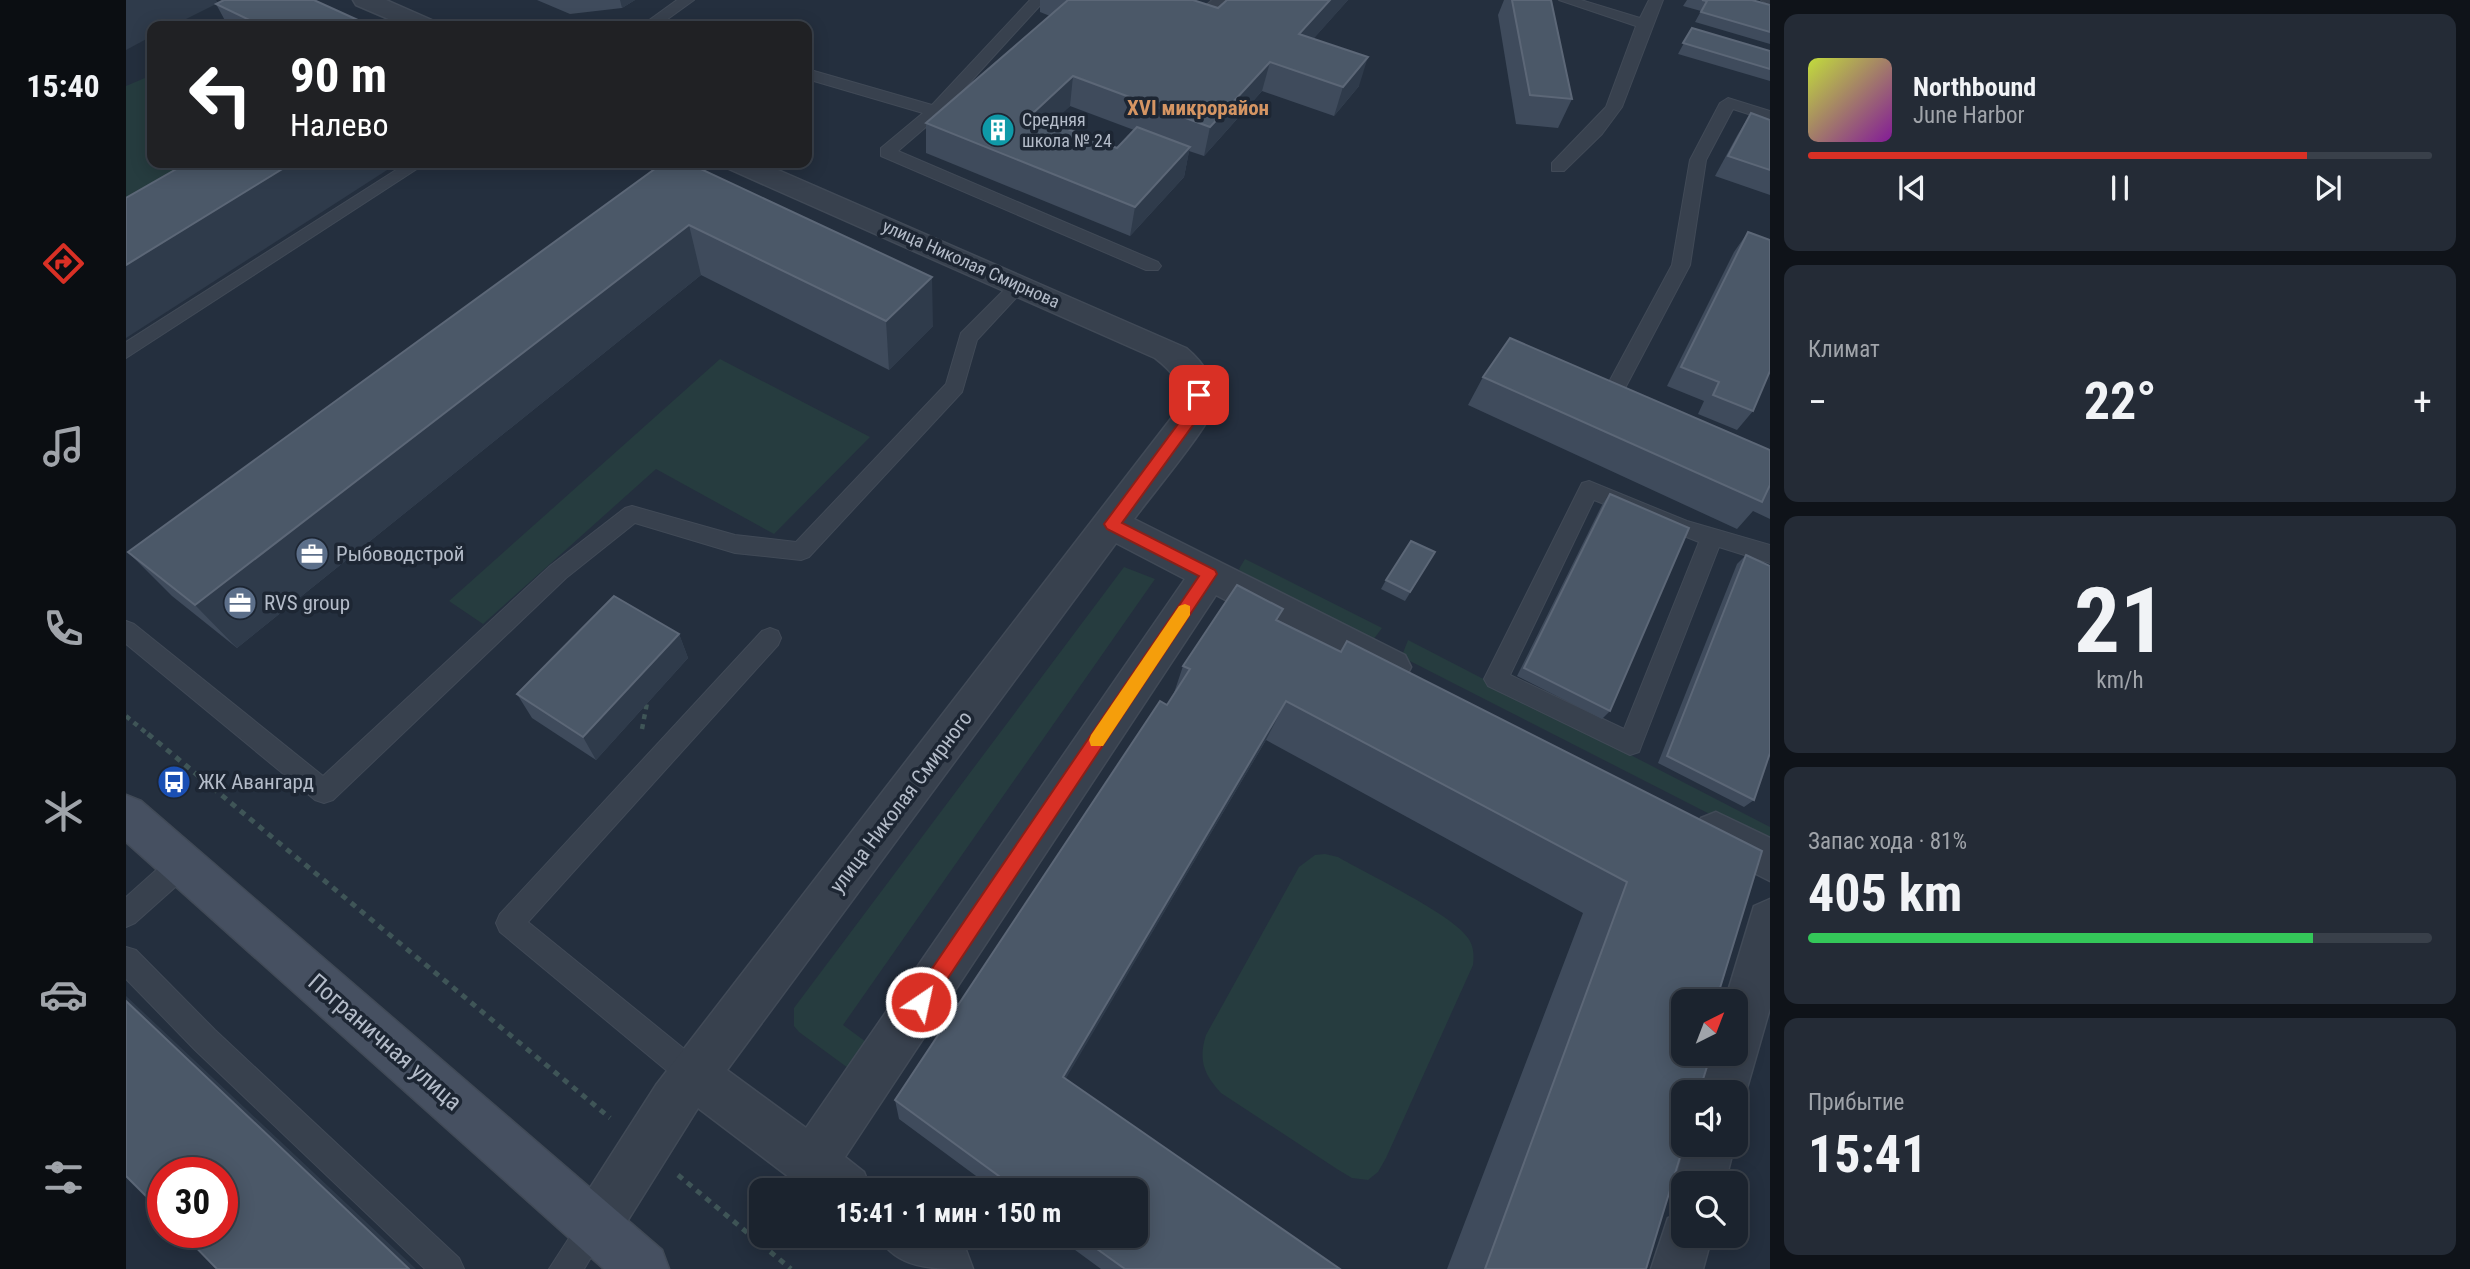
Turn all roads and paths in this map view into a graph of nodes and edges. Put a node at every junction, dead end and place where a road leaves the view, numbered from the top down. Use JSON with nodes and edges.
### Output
{"nodes":[{"id":1,"x":365,"y":0,"type":"edge"},
{"id":2,"x":687,"y":0,"type":"edge"},
{"id":3,"x":1038,"y":0,"type":"edge"},
{"id":4,"x":1149,"y":0,"type":"edge"},
{"id":5,"x":1220,"y":0,"type":"edge"},
{"id":6,"x":1566,"y":0,"type":"edge"},
{"id":7,"x":1656,"y":0,"type":"edge"},
{"id":8,"x":413,"y":21,"type":"edge"},
{"id":9,"x":656,"y":21,"type":"edge"},
{"id":10,"x":1642,"y":23,"type":"junction"},
{"id":11,"x":812,"y":75,"type":"edge"},
{"id":12,"x":935,"y":111,"type":"junction"},
{"id":13,"x":1770,"y":116,"type":"edge"},
{"id":14,"x":1558,"y":167,"type":"dead end"},
{"id":15,"x":410,"y":168,"type":"edge"},
{"id":16,"x":750,"y":168,"type":"edge"},
{"id":17,"x":1152,"y":266,"type":"dead end"},
{"id":18,"x":1019,"y":285,"type":"junction"},
{"id":19,"x":126,"y":351,"type":"edge"},
{"id":20,"x":1195,"y":377,"type":"joint"},
{"id":21,"x":1649,"y":411,"type":"edge"},
{"id":22,"x":1112,"y":524,"type":"junction"},
{"id":23,"x":1712,"y":537,"type":"junction"},
{"id":24,"x":1770,"y":554,"type":"edge"},
{"id":25,"x":1209,"y":574,"type":"junction"},
{"id":26,"x":126,"y":631,"type":"edge"},
{"id":27,"x":770,"y":638,"type":"dead end"},
{"id":28,"x":1421,"y":682,"type":"edge"},
{"id":29,"x":126,"y":716,"type":"edge"},
{"id":30,"x":126,"y":815,"type":"edge"},
{"id":31,"x":1683,"y":816,"type":"edge"},
{"id":32,"x":1770,"y":860,"type":"edge"},
{"id":33,"x":182,"y":864,"type":"junction"},
{"id":34,"x":126,"y":914,"type":"edge"},
{"id":35,"x":1770,"y":921,"type":"edge"},
{"id":36,"x":126,"y":960,"type":"edge"},
{"id":37,"x":1748,"y":1003,"type":"edge"},
{"id":38,"x":694,"y":1075,"type":"junction"},
{"id":39,"x":646,"y":1148,"type":"junction"},
{"id":40,"x":829,"y":1177,"type":"edge"},
{"id":41,"x":595,"y":1226,"type":"junction"},
{"id":42,"x":920,"y":1248,"type":"edge"},
{"id":43,"x":1683,"y":1248,"type":"edge"},
{"id":44,"x":449,"y":1269,"type":"edge"},
{"id":45,"x":565,"y":1269,"type":"edge"},
{"id":46,"x":643,"y":1269,"type":"edge"},
{"id":47,"x":791,"y":1269,"type":"edge"},
{"id":48,"x":947,"y":1269,"type":"edge"},
{"id":49,"x":1677,"y":1269,"type":"edge"}],
"edges":[{"from":1,"to":8,"type":"street"},
{"from":2,"to":9,"type":"lane"},
{"from":3,"to":12,"type":"lane"},
{"from":4,"to":5,"type":"lane"},
{"from":6,"to":10,"type":"lane"},
{"from":7,"to":10,"type":"lane"},
{"from":10,"to":14,"type":"lane"},
{"from":11,"to":12,"type":"lane"},
{"from":12,"to":17,"type":"lane"},
{"from":13,"to":21,"type":"lane"},
{"from":15,"to":19,"type":"lane"},
{"from":16,"to":18,"type":"street","name":"улица Николая Смирнова"},
{"from":18,"to":20,"type":"street","name":"улица Николая Смирнова"},
{"from":18,"to":26,"type":"lane"},
{"from":20,"to":22,"type":"street","name":"улица Николая Смирного"},
{"from":22,"to":25,"type":"street"},
{"from":22,"to":38,"type":"street","name":"улица Николая Смирного"},
{"from":23,"to":23,"type":"lane"},
{"from":23,"to":24,"type":"lane"},
{"from":25,"to":28,"type":"street"},
{"from":25,"to":40,"type":"street"},
{"from":27,"to":38,"type":"lane"},
{"from":29,"to":39,"type":"path"},
{"from":30,"to":33,"type":"street","name":"Пограничная улица"},
{"from":31,"to":32,"type":"street"},
{"from":33,"to":34,"type":"lane"},
{"from":33,"to":41,"type":"street","name":"Пограничная улица"},
{"from":35,"to":37,"type":"street"},
{"from":36,"to":44,"type":"lane"},
{"from":38,"to":39,"type":"street","name":"улица Николая Смирного"},
{"from":38,"to":40,"type":"street"},
{"from":39,"to":41,"type":"street","name":"улица Николая Смирного"},
{"from":39,"to":47,"type":"path"},
{"from":41,"to":45,"type":"lane"},
{"from":41,"to":46,"type":"street","name":"Пограничная улица"},
{"from":42,"to":48,"type":"street"},
{"from":43,"to":49,"type":"street"}]}
